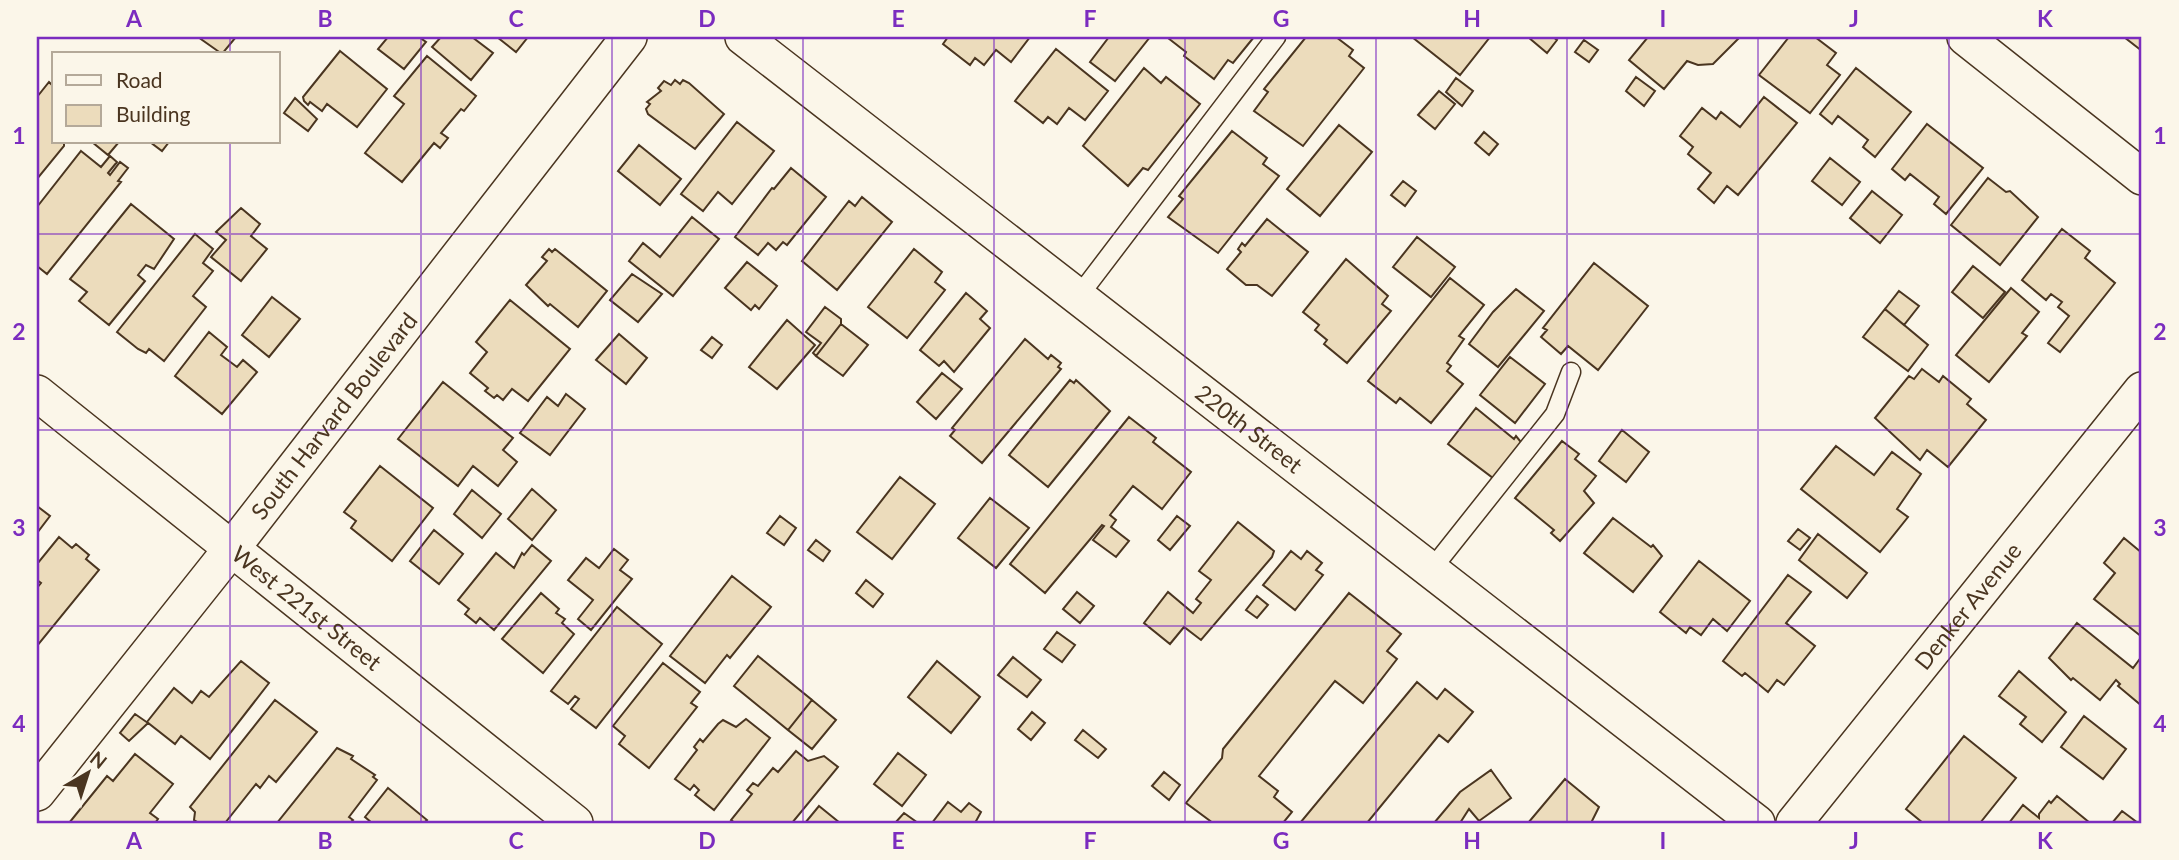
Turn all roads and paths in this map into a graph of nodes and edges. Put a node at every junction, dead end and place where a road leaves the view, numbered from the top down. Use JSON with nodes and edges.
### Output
{"nodes":[{"id":1,"x":629,"y":37,"type":"edge"},
{"id":2,"x":743,"y":37,"type":"edge"},
{"id":3,"x":1276,"y":37,"type":"edge"},
{"id":4,"x":1965,"y":37,"type":"edge"},
{"id":5,"x":2142,"y":177,"type":"edge"},
{"id":6,"x":1078,"y":297,"type":"junction"},
{"id":7,"x":1571,"y":372,"type":"dead end"},
{"id":8,"x":2142,"y":390,"type":"edge"},
{"id":9,"x":37,"y":393,"type":"edge"},
{"id":10,"x":232,"y":548,"type":"junction"},
{"id":11,"x":1431,"y":570,"type":"junction"},
{"id":12,"x":37,"y":793,"type":"edge"},
{"id":13,"x":575,"y":823,"type":"edge"},
{"id":14,"x":1757,"y":823,"type":"edge"},
{"id":15,"x":1794,"y":823,"type":"edge"}],
"edges":[{"from":1,"to":10,"type":"street","name":"South Harvard Boulevard"},
{"from":2,"to":6,"type":"street","name":"220th Street"},
{"from":3,"to":6,"type":"lane"},
{"from":4,"to":5,"type":"street"},
{"from":6,"to":11,"type":"street","name":"220th Street"},
{"from":7,"to":11,"type":"lane"},
{"from":8,"to":15,"type":"street","name":"Denker Avenue"},
{"from":9,"to":10,"type":"street","name":"West 221st Street"},
{"from":10,"to":12,"type":"street","name":"South Harvard Boulevard"},
{"from":10,"to":13,"type":"street","name":"West 221st Street"},
{"from":11,"to":14,"type":"street","name":"220th Street"}]}
